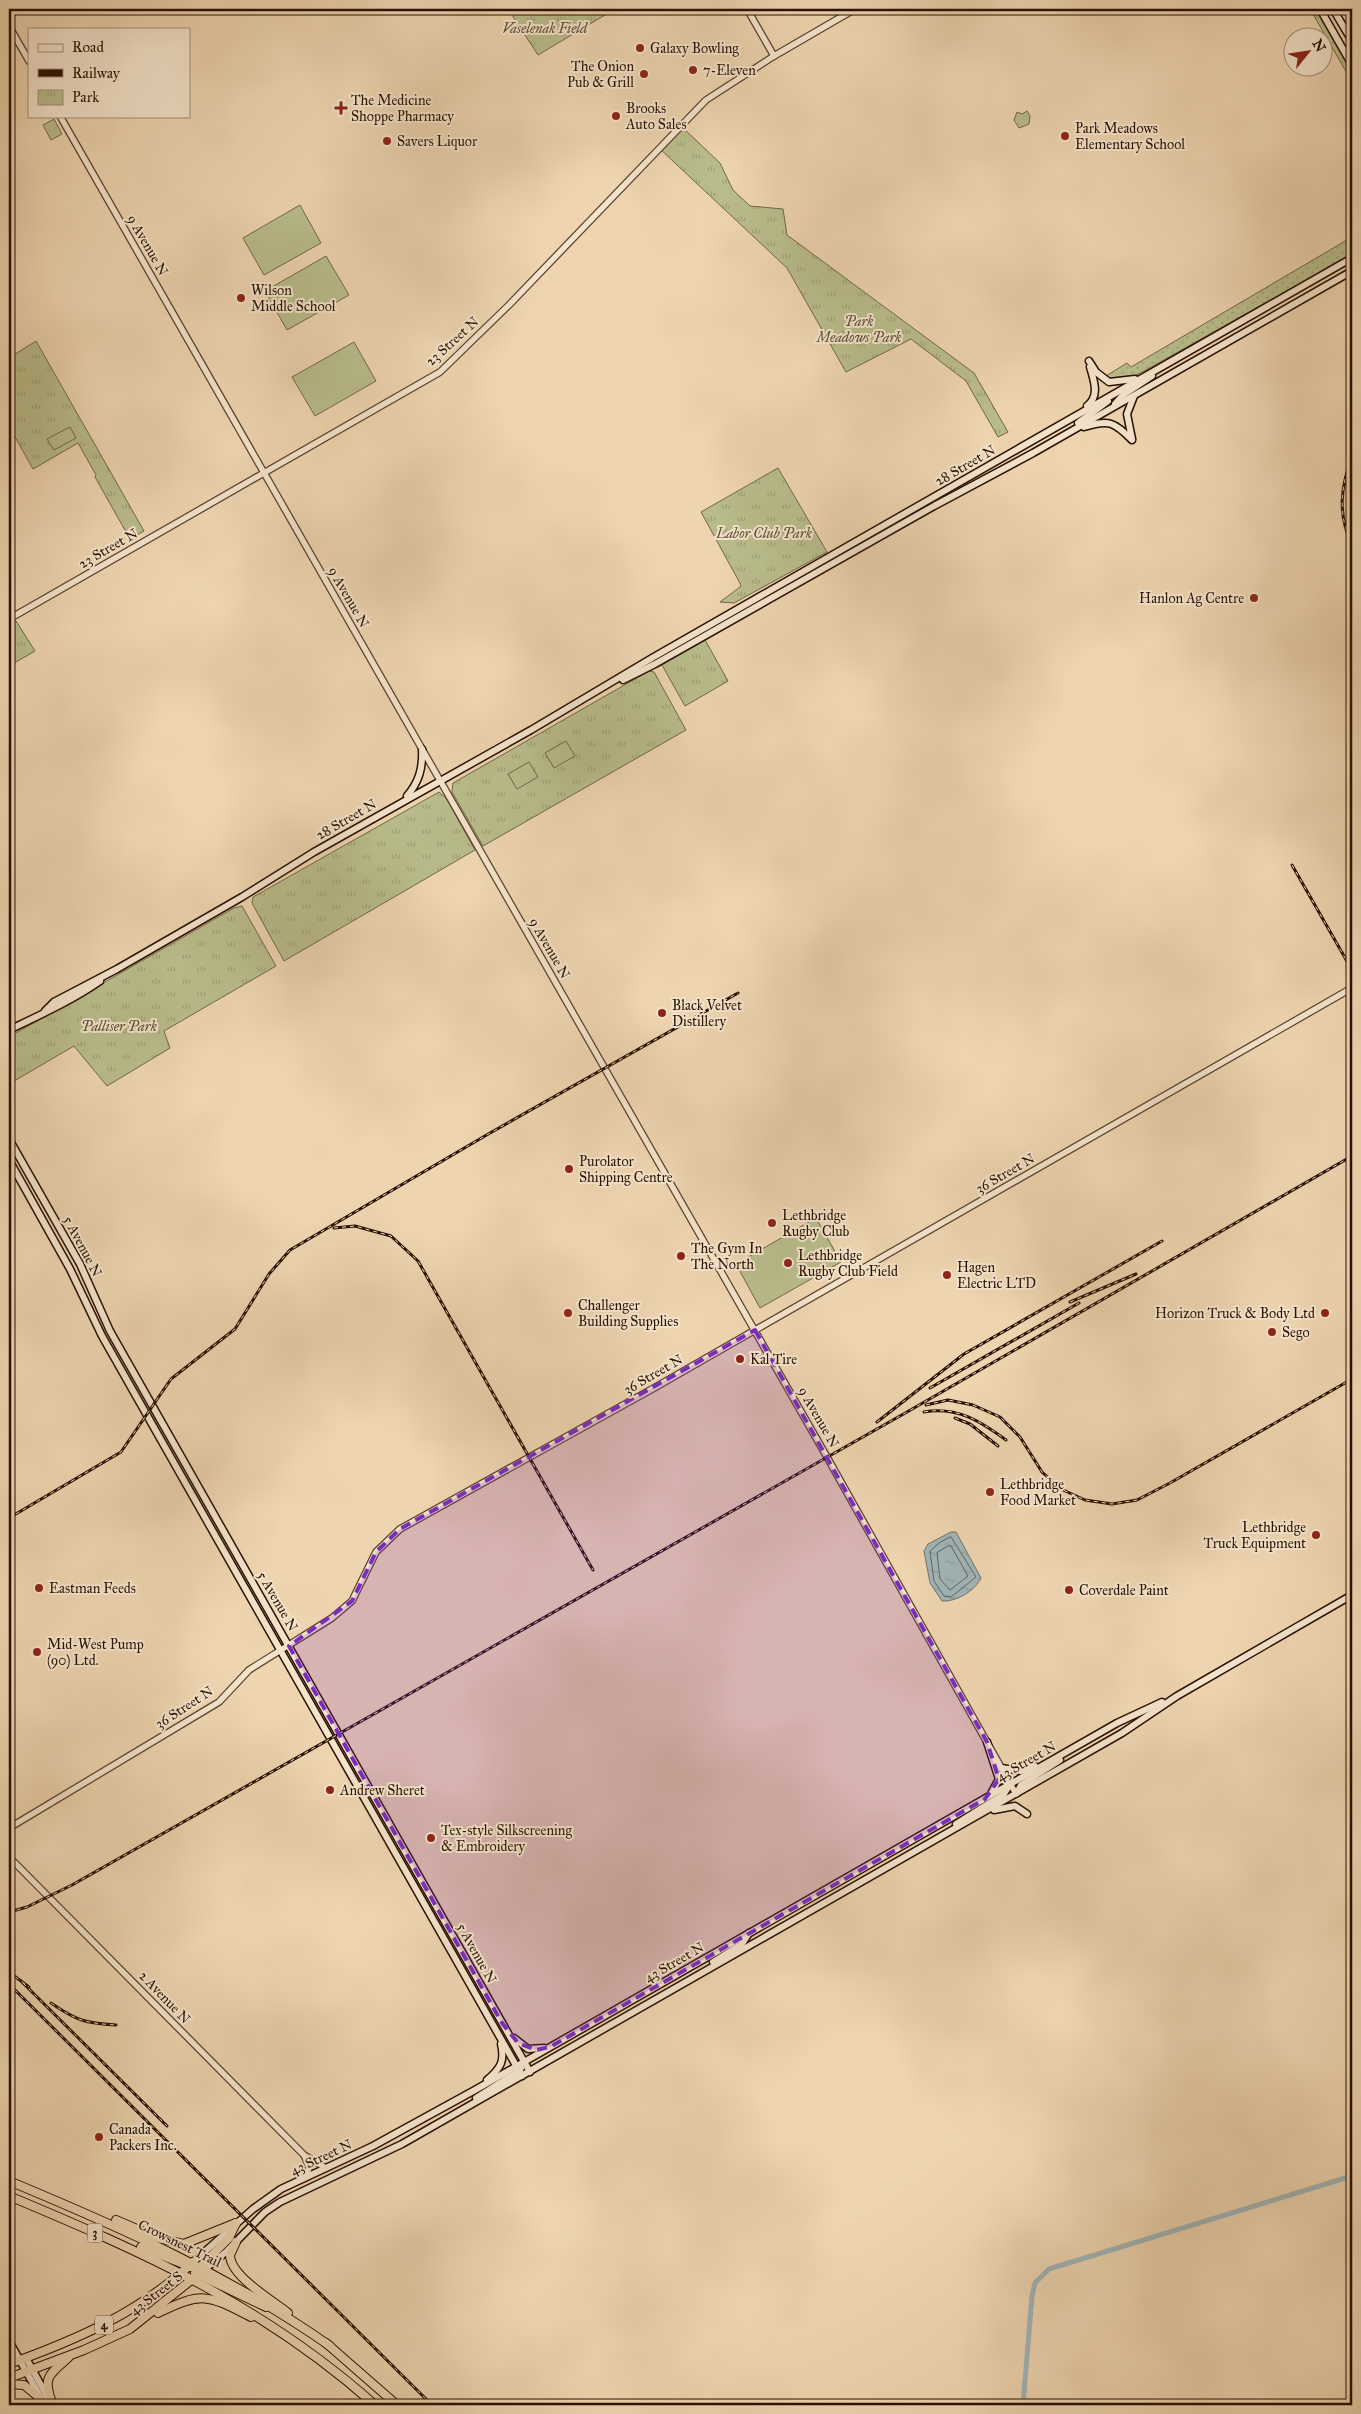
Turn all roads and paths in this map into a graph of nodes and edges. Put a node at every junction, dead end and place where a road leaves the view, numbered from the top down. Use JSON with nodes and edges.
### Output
{"nodes":[{"id":1,"x":747,"y":9,"type":"edge"},
{"id":2,"x":855,"y":9,"type":"edge"},
{"id":3,"x":1320,"y":9,"type":"edge"},
{"id":4,"x":1333,"y":9,"type":"edge"},
{"id":5,"x":9,"y":26,"type":"edge"},
{"id":6,"x":1352,"y":41,"type":"edge"},
{"id":7,"x":774,"y":56,"type":"junction"},
{"id":8,"x":28,"y":59,"type":"edge"},
{"id":9,"x":1352,"y":64,"type":"edge"},
{"id":10,"x":61,"y":118,"type":"edge"},
{"id":11,"x":1352,"y":258,"type":"edge"},
{"id":12,"x":1352,"y":271,"type":"edge"},
{"id":13,"x":1181,"y":354,"type":"junction"},
{"id":14,"x":1145,"y":376,"type":"junction"},
{"id":15,"x":1136,"y":394,"type":"junction"},
{"id":16,"x":1109,"y":397,"type":"junction"},
{"id":17,"x":1114,"y":406,"type":"junction"},
{"id":18,"x":1074,"y":417,"type":"junction"},
{"id":19,"x":1072,"y":431,"type":"junction"},
{"id":20,"x":1033,"y":453,"type":"junction"},
{"id":21,"x":264,"y":473,"type":"junction"},
{"id":22,"x":9,"y":619,"type":"edge"},
{"id":23,"x":590,"y":695,"type":"junction"},
{"id":24,"x":422,"y":749,"type":"junction"},
{"id":25,"x":439,"y":780,"type":"junction"},
{"id":26,"x":404,"y":800,"type":"junction"},
{"id":27,"x":1352,"y":988,"type":"edge"},
{"id":28,"x":11,"y":1028,"type":"edge"},
{"id":29,"x":9,"y":1139,"type":"edge"},
{"id":30,"x":9,"y":1160,"type":"edge"},
{"id":31,"x":755,"y":1330,"type":"junction"},
{"id":32,"x":1352,"y":1595,"type":"edge"},
{"id":33,"x":289,"y":1646,"type":"junction"},
{"id":34,"x":282,"y":1650,"type":"junction"},
{"id":35,"x":1177,"y":1696,"type":"junction"},
{"id":36,"x":987,"y":1742,"type":"junction"},
{"id":37,"x":1084,"y":1742,"type":"junction"},
{"id":38,"x":1046,"y":1764,"type":"junction"},
{"id":39,"x":1001,"y":1768,"type":"junction"},
{"id":40,"x":1010,"y":1784,"type":"junction"},
{"id":41,"x":1016,"y":1794,"type":"junction"},
{"id":42,"x":985,"y":1799,"type":"junction"},
{"id":43,"x":983,"y":1813,"type":"junction"},
{"id":44,"x":1027,"y":1814,"type":"dead end"},
{"id":45,"x":9,"y":1828,"type":"edge"},
{"id":46,"x":934,"y":1841,"type":"junction"},
{"id":47,"x":9,"y":1857,"type":"edge"},
{"id":48,"x":749,"y":1933,"type":"junction"},
{"id":49,"x":680,"y":1986,"type":"junction"},
{"id":50,"x":502,"y":2023,"type":"junction"},
{"id":51,"x":499,"y":2035,"type":"junction"},
{"id":52,"x":550,"y":2047,"type":"junction"},
{"id":53,"x":524,"y":2063,"type":"junction"},
{"id":54,"x":519,"y":2071,"type":"junction"},
{"id":55,"x":530,"y":2072,"type":"junction"},
{"id":56,"x":475,"y":2090,"type":"junction"},
{"id":57,"x":304,"y":2155,"type":"junction"},
{"id":58,"x":326,"y":2168,"type":"junction"},
{"id":59,"x":305,"y":2178,"type":"junction"},
{"id":60,"x":9,"y":2181,"type":"edge"},
{"id":61,"x":9,"y":2196,"type":"edge"},
{"id":62,"x":80,"y":2209,"type":"junction"},
{"id":63,"x":236,"y":2223,"type":"junction"},
{"id":64,"x":236,"y":2242,"type":"junction"},
{"id":65,"x":194,"y":2271,"type":"junction"},
{"id":66,"x":147,"y":2318,"type":"junction"},
{"id":67,"x":130,"y":2329,"type":"junction"},
{"id":68,"x":284,"y":2334,"type":"junction"},
{"id":69,"x":9,"y":2342,"type":"edge"},
{"id":70,"x":330,"y":2346,"type":"junction"},
{"id":71,"x":73,"y":2354,"type":"junction"},
{"id":72,"x":22,"y":2359,"type":"junction"},
{"id":73,"x":9,"y":2364,"type":"edge"},
{"id":74,"x":28,"y":2371,"type":"junction"},
{"id":75,"x":9,"y":2378,"type":"edge"},
{"id":76,"x":9,"y":2384,"type":"edge"},
{"id":77,"x":43,"y":2402,"type":"edge"},
{"id":78,"x":53,"y":2405,"type":"edge"},
{"id":79,"x":374,"y":2405,"type":"edge"},
{"id":80,"x":397,"y":2405,"type":"edge"}],
"edges":[{"from":1,"to":7,"type":"street"},
{"from":2,"to":7,"type":"street","name":"23 Street N"},
{"from":3,"to":9,"type":"main road"},
{"from":4,"to":6,"type":"main road"},
{"from":5,"to":8,"type":"street"},
{"from":7,"to":21,"type":"street","name":"23 Street N"},
{"from":10,"to":21,"type":"street","name":"9 Avenue N"},
{"from":11,"to":13,"type":"main road","name":"28 Street N"},
{"from":12,"to":15,"type":"main road","name":"28 Street N"},
{"from":13,"to":14,"type":"main road","name":"28 Street N"},
{"from":13,"to":17,"type":"main road"},
{"from":14,"to":16,"type":"main road","name":"28 Street N"},
{"from":14,"to":18,"type":"main road"},
{"from":15,"to":17,"type":"main road","name":"28 Street N"},
{"from":15,"to":19,"type":"main road"},
{"from":16,"to":18,"type":"main road","name":"28 Street N"},
{"from":16,"to":20,"type":"main road"},
{"from":17,"to":19,"type":"main road","name":"28 Street N"},
{"from":18,"to":23,"type":"main road","name":"28 Street N"},
{"from":19,"to":20,"type":"main road","name":"28 Street N"},
{"from":20,"to":23,"type":"main road","name":"28 Street N"},
{"from":21,"to":22,"type":"street","name":"23 Street N"},
{"from":21,"to":24,"type":"street","name":"9 Avenue N"},
{"from":23,"to":25,"type":"main road","name":"28 Street N"},
{"from":24,"to":25,"type":"street","name":"9 Avenue N"},
{"from":24,"to":26,"type":"main road"},
{"from":25,"to":26,"type":"main road","name":"28 Street N"},
{"from":25,"to":31,"type":"street","name":"9 Avenue N"},
{"from":26,"to":28,"type":"main road","name":"28 Street N"},
{"from":27,"to":31,"type":"street","name":"36 Street N"},
{"from":29,"to":33,"type":"main road","name":"5 Avenue N"},
{"from":30,"to":34,"type":"main road","name":"5 Avenue N"},
{"from":31,"to":33,"type":"street","name":"36 Street N"},
{"from":31,"to":36,"type":"street","name":"9 Avenue N"},
{"from":32,"to":35,"type":"main road","name":"43 Street N"},
{"from":33,"to":34,"type":"street","name":"36 Street N"},
{"from":33,"to":50,"type":"main road","name":"5 Avenue N"},
{"from":34,"to":45,"type":"street","name":"36 Street N"},
{"from":34,"to":51,"type":"main road","name":"5 Avenue N"},
{"from":35,"to":37,"type":"main road","name":"43 Street N"},
{"from":35,"to":41,"type":"main road","name":"43 Street N"},
{"from":36,"to":39,"type":"street","name":"9 Avenue N"},
{"from":36,"to":42,"type":"main road"},
{"from":37,"to":38,"type":"main road","name":"43 Street N"},
{"from":37,"to":41,"type":"main road"},
{"from":38,"to":39,"type":"main road"},
{"from":38,"to":40,"type":"main road","name":"43 Street N"},
{"from":39,"to":40,"type":"street","name":"9 Avenue N"},
{"from":40,"to":41,"type":"street","name":"9 Avenue N"},
{"from":40,"to":42,"type":"main road","name":"43 Street N"},
{"from":40,"to":46,"type":"main road"},
{"from":41,"to":43,"type":"main road","name":"43 Street N"},
{"from":42,"to":48,"type":"main road","name":"43 Street N"},
{"from":43,"to":44,"type":"main road"},
{"from":43,"to":46,"type":"main road","name":"43 Street N"},
{"from":46,"to":49,"type":"main road","name":"43 Street N"},
{"from":47,"to":57,"type":"street","name":"2 Avenue N"},
{"from":48,"to":49,"type":"main road"},
{"from":48,"to":52,"type":"main road","name":"43 Street N"},
{"from":49,"to":55,"type":"main road","name":"43 Street N"},
{"from":50,"to":52,"type":"main road"},
{"from":50,"to":53,"type":"main road","name":"5 Avenue N"},
{"from":51,"to":54,"type":"main road","name":"5 Avenue N"},
{"from":51,"to":56,"type":"main road"},
{"from":52,"to":53,"type":"main road","name":"43 Street N"},
{"from":53,"to":54,"type":"main road","name":"43 Street N"},
{"from":53,"to":55,"type":"main road","name":"5 Avenue N"},
{"from":54,"to":55,"type":"main road","name":"43 Street N"},
{"from":54,"to":56,"type":"main road","name":"43 Street N"},
{"from":54,"to":64,"type":"main road","name":"43 Street N"},
{"from":56,"to":58,"type":"main road","name":"43 Street N"},
{"from":57,"to":58,"type":"street","name":"2 Avenue N"},
{"from":57,"to":59,"type":"street"},
{"from":58,"to":59,"type":"main road","name":"43 Street N"},
{"from":59,"to":63,"type":"main road","name":"43 Street N"},
{"from":60,"to":62,"type":"highway","name":"Crowsnest Trail","number":"3"},
{"from":61,"to":65,"type":"highway","name":"Crowsnest Trail","number":"3"},
{"from":62,"to":63,"type":"highway"},
{"from":62,"to":65,"type":"highway","name":"Crowsnest Trail","number":"3"},
{"from":63,"to":65,"type":"highway"},
{"from":64,"to":65,"type":"main road","name":"43 Street N"},
{"from":64,"to":70,"type":"highway"},
{"from":65,"to":66,"type":"highway","name":"43 Street S","number":"4"},
{"from":65,"to":67,"type":"highway"},
{"from":65,"to":68,"type":"highway","name":"Crowsnest Trail","number":"3"},
{"from":65,"to":70,"type":"highway"},
{"from":65,"to":72,"type":"highway","name":"43 Street S","number":"4"},
{"from":66,"to":67,"type":"highway","name":"43 Street S","number":"4"},
{"from":66,"to":68,"type":"highway"},
{"from":67,"to":71,"type":"highway","name":"43 Street S","number":"4"},
{"from":68,"to":79,"type":"highway","name":"Crowsnest Trail","number":"3"},
{"from":69,"to":72,"type":"main road"},
{"from":70,"to":80,"type":"highway"},
{"from":71,"to":74,"type":"highway","name":"43 Street S","number":"4"},
{"from":71,"to":78,"type":"highway"},
{"from":72,"to":73,"type":"highway","name":"43 Street S","number":"4"},
{"from":72,"to":74,"type":"main road"},
{"from":74,"to":75,"type":"highway","name":"43 Street S","number":"4"},
{"from":74,"to":77,"type":"main road"},
{"from":74,"to":78,"type":"main road"},
{"from":76,"to":77,"type":"highway"}]}
